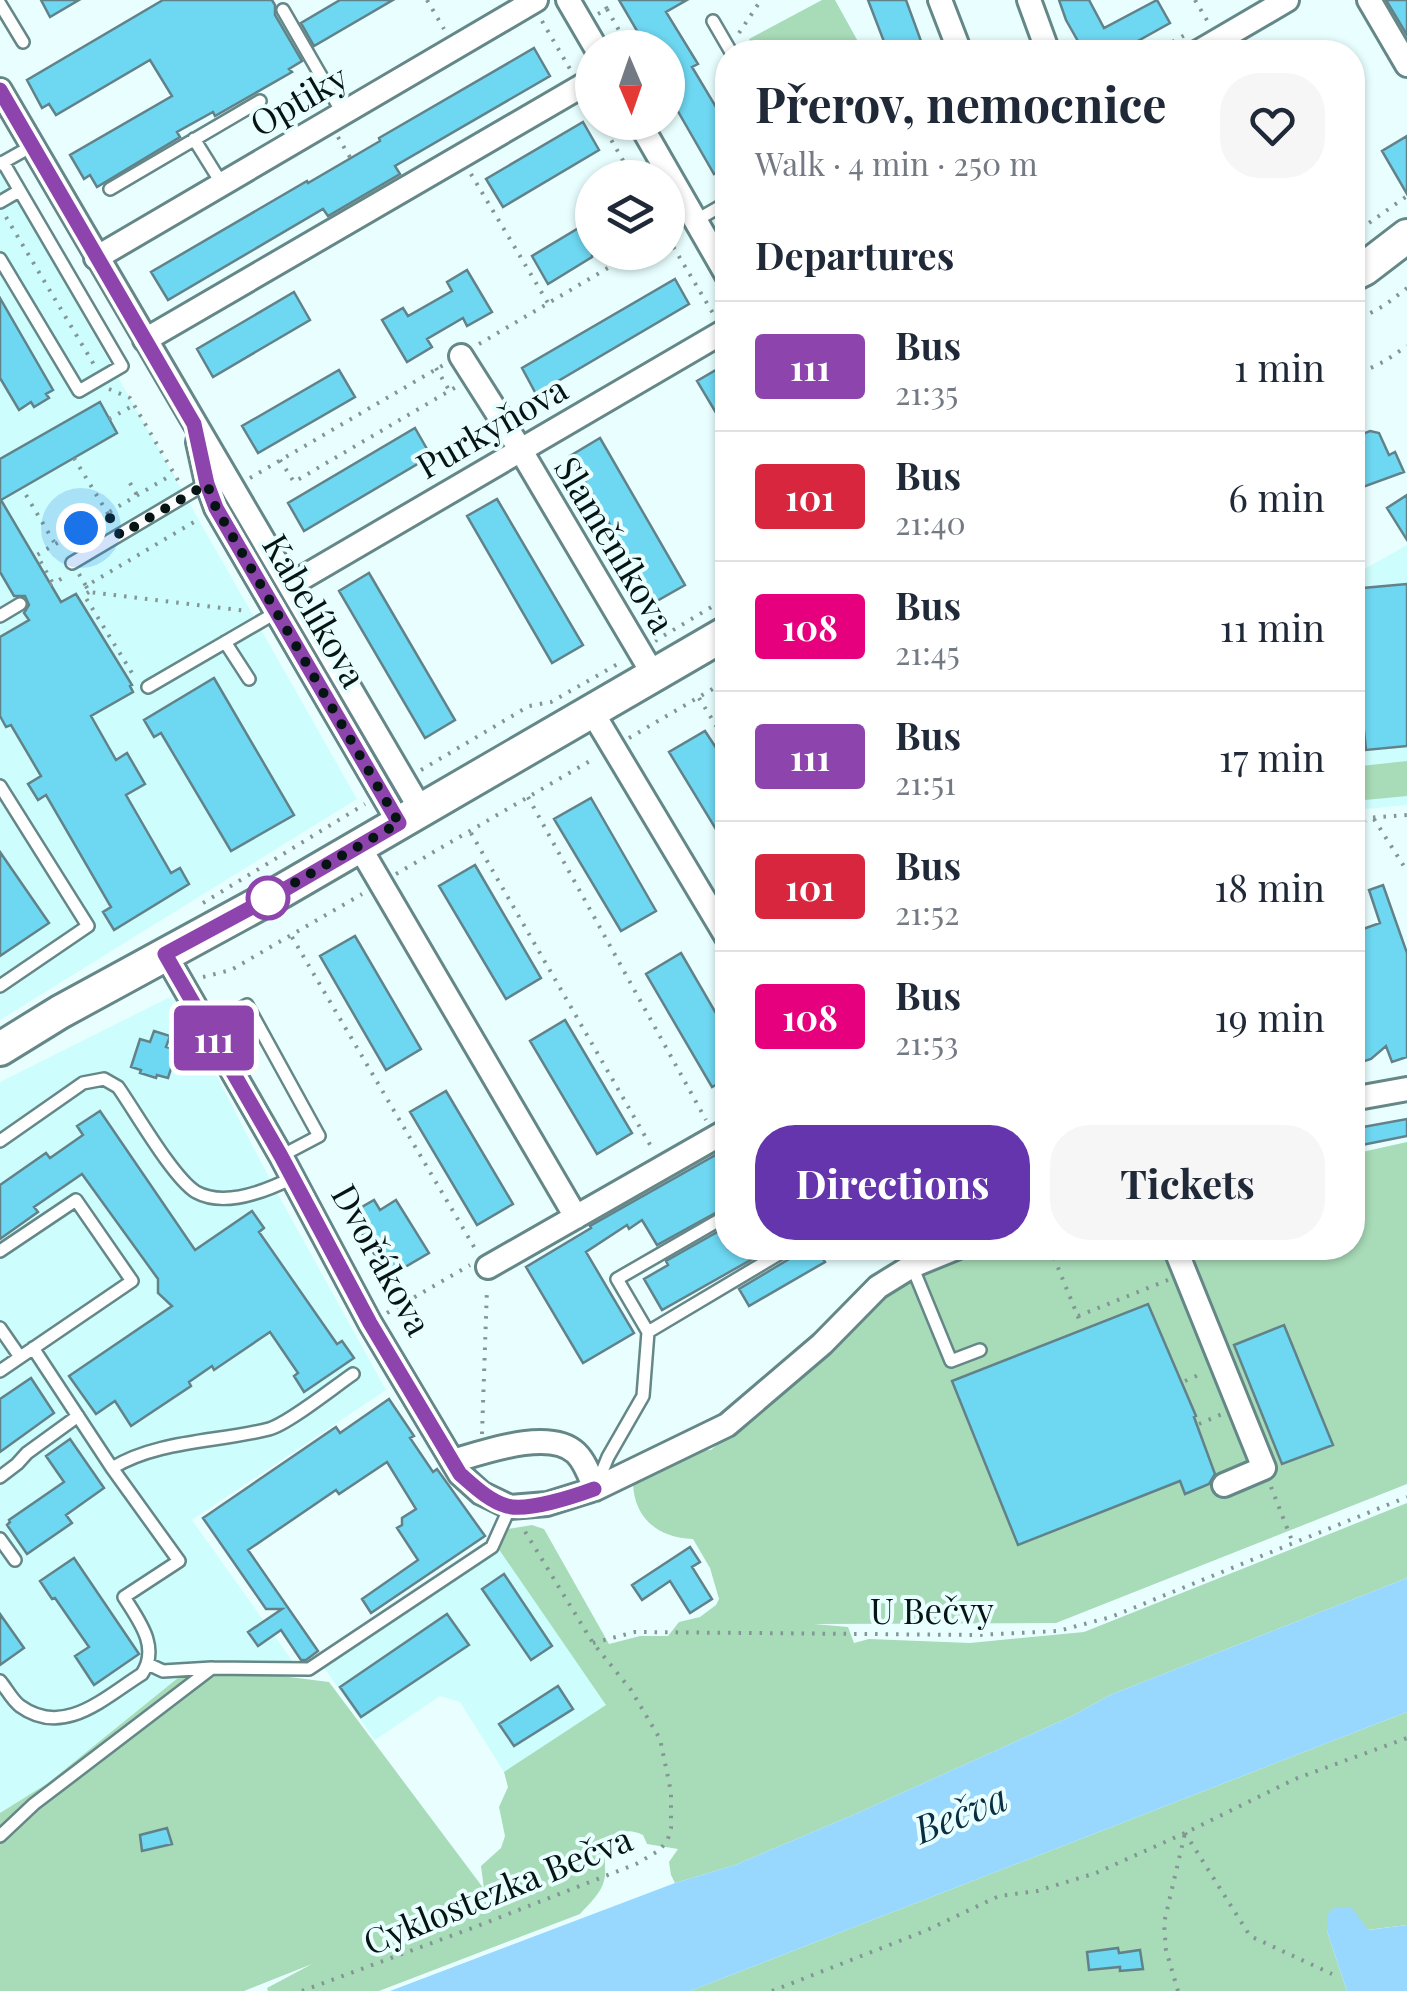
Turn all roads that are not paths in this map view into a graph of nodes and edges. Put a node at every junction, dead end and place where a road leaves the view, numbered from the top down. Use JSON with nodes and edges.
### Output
{"nodes":[{"id":1,"x":568,"y":0,"type":"edge"},
{"id":2,"x":940,"y":0,"type":"edge"},
{"id":3,"x":1028,"y":0,"type":"edge"},
{"id":4,"x":1286,"y":0,"type":"edge"},
{"id":5,"x":1368,"y":0,"type":"edge"},
{"id":6,"x":0,"y":4,"type":"edge"},
{"id":7,"x":538,"y":9,"type":"edge"},
{"id":8,"x":283,"y":10,"type":"dead end"},
{"id":9,"x":713,"y":21,"type":"dead end"},
{"id":10,"x":586,"y":30,"type":"edge"},
{"id":11,"x":1219,"y":38,"type":"edge"},
{"id":12,"x":728,"y":40,"type":"edge"},
{"id":13,"x":955,"y":40,"type":"edge"},
{"id":14,"x":1043,"y":40,"type":"edge"},
{"id":15,"x":23,"y":42,"type":"dead end"},
{"id":16,"x":1407,"y":65,"type":"edge"},
{"id":17,"x":575,"y":89,"type":"edge"},
{"id":18,"x":0,"y":90,"type":"edge"},
{"id":19,"x":260,"y":101,"type":"dead end"},
{"id":20,"x":340,"y":124,"type":"junction"},
{"id":21,"x":194,"y":140,"type":"junction"},
{"id":22,"x":649,"y":140,"type":"edge"},
{"id":23,"x":32,"y":146,"type":"junction"},
{"id":24,"x":2,"y":163,"type":"edge"},
{"id":25,"x":222,"y":184,"type":"junction"},
{"id":26,"x":110,"y":189,"type":"dead end"},
{"id":27,"x":19,"y":190,"type":"junction"},
{"id":28,"x":0,"y":202,"type":"edge"},
{"id":29,"x":715,"y":209,"type":"edge"},
{"id":30,"x":695,"y":221,"type":"junction"},
{"id":31,"x":1407,"y":236,"type":"edge"},
{"id":32,"x":715,"y":256,"type":"edge"},
{"id":33,"x":96,"y":258,"type":"junction"},
{"id":34,"x":0,"y":259,"type":"edge"},
{"id":35,"x":1365,"y":268,"type":"edge"},
{"id":36,"x":715,"y":328,"type":"edge"},
{"id":37,"x":145,"y":340,"type":"junction"},
{"id":38,"x":461,"y":356,"type":"road end"},
{"id":39,"x":520,"y":449,"type":"junction"},
{"id":40,"x":224,"y":480,"type":"junction"},
{"id":41,"x":72,"y":564,"type":"dead end"},
{"id":42,"x":290,"y":584,"type":"junction"},
{"id":43,"x":20,"y":604,"type":"dead end"},
{"id":44,"x":277,"y":612,"type":"junction"},
{"id":45,"x":0,"y":616,"type":"edge"},
{"id":46,"x":715,"y":636,"type":"edge"},
{"id":47,"x":226,"y":642,"type":"junction"},
{"id":48,"x":642,"y":659,"type":"junction"},
{"id":49,"x":249,"y":680,"type":"dead end"},
{"id":50,"x":148,"y":687,"type":"dead end"},
{"id":51,"x":591,"y":710,"type":"junction"},
{"id":52,"x":0,"y":786,"type":"edge"},
{"id":53,"x":410,"y":817,"type":"junction"},
{"id":54,"x":359,"y":846,"type":"junction"},
{"id":55,"x":715,"y":917,"type":"edge"},
{"id":56,"x":165,"y":954,"type":"junction"},
{"id":57,"x":0,"y":986,"type":"edge"},
{"id":58,"x":208,"y":1026,"type":"junction"},
{"id":59,"x":0,"y":1049,"type":"edge"},
{"id":60,"x":1407,"y":1089,"type":"edge"},
{"id":61,"x":1365,"y":1097,"type":"edge"},
{"id":62,"x":715,"y":1137,"type":"edge"},
{"id":63,"x":0,"y":1140,"type":"edge"},
{"id":64,"x":281,"y":1156,"type":"junction"},
{"id":65,"x":292,"y":1178,"type":"junction"},
{"id":66,"x":576,"y":1217,"type":"junction"},
{"id":67,"x":715,"y":1223,"type":"edge"},
{"id":68,"x":0,"y":1251,"type":"edge"},
{"id":69,"x":769,"y":1260,"type":"edge"},
{"id":70,"x":927,"y":1260,"type":"edge"},
{"id":71,"x":1179,"y":1260,"type":"edge"},
{"id":72,"x":912,"y":1266,"type":"junction"},
{"id":73,"x":488,"y":1267,"type":"road end"},
{"id":74,"x":0,"y":1328,"type":"edge"},
{"id":75,"x":648,"y":1332,"type":"junction"},
{"id":76,"x":33,"y":1348,"type":"junction"},
{"id":77,"x":980,"y":1350,"type":"dead end"},
{"id":78,"x":20,"y":1357,"type":"junction"},
{"id":79,"x":0,"y":1371,"type":"edge"},
{"id":80,"x":353,"y":1374,"type":"dead end"},
{"id":81,"x":78,"y":1416,"type":"junction"},
{"id":82,"x":453,"y":1460,"type":"junction"},
{"id":83,"x":112,"y":1468,"type":"junction"},
{"id":84,"x":0,"y":1476,"type":"edge"},
{"id":85,"x":1224,"y":1485,"type":"dead end"},
{"id":86,"x":594,"y":1489,"type":"junction"},
{"id":87,"x":510,"y":1508,"type":"junction"},
{"id":88,"x":0,"y":1539,"type":"edge"},
{"id":89,"x":14,"y":1560,"type":"dead end"},
{"id":90,"x":148,"y":1664,"type":"junction"},
{"id":91,"x":212,"y":1668,"type":"junction"},
{"id":92,"x":0,"y":1681,"type":"edge"},
{"id":93,"x":0,"y":1836,"type":"edge"}],
"edges":[{"from":1,"to":10,"type":"street"},
{"from":2,"to":13,"type":"street"},
{"from":3,"to":14,"type":"street"},
{"from":4,"to":11,"type":"street"},
{"from":5,"to":16,"type":"street"},
{"from":6,"to":15,"type":"lane"},
{"from":7,"to":20,"type":"street","name":"Optiky"},
{"from":8,"to":20,"type":"lane"},
{"from":9,"to":12,"type":"lane"},
{"from":17,"to":37,"type":"street"},
{"from":18,"to":23,"type":"street","name":"Kabelíkova"},
{"from":19,"to":21,"type":"lane"},
{"from":20,"to":25,"type":"street","name":"Optiky"},
{"from":21,"to":25,"type":"lane"},
{"from":21,"to":26,"type":"lane"},
{"from":22,"to":30,"type":"street"},
{"from":23,"to":24,"type":"lane"},
{"from":23,"to":33,"type":"street","name":"Kabelíkova"},
{"from":24,"to":27,"type":"lane"},
{"from":25,"to":33,"type":"street","name":"Optiky"},
{"from":27,"to":28,"type":"lane"},
{"from":27,"to":34,"type":"lane"},
{"from":29,"to":30,"type":"lane"},
{"from":30,"to":32,"type":"street"},
{"from":31,"to":35,"type":"main road"},
{"from":33,"to":37,"type":"street","name":"Kabelíkova"},
{"from":36,"to":39,"type":"street","name":"Purkyňova"},
{"from":37,"to":40,"type":"street","name":"Kabelíkova"},
{"from":38,"to":39,"type":"street","name":"Slaměníkova"},
{"from":39,"to":42,"type":"street","name":"Purkyňova"},
{"from":39,"to":48,"type":"street","name":"Slaměníkova"},
{"from":40,"to":41,"type":"lane"},
{"from":40,"to":42,"type":"street","name":"Kabelíkova"},
{"from":40,"to":44,"type":"street","name":"Kabelíkova"},
{"from":42,"to":53,"type":"street","name":"Kabelíkova"},
{"from":43,"to":45,"type":"lane"},
{"from":44,"to":47,"type":"lane"},
{"from":44,"to":53,"type":"street","name":"Kabelíkova"},
{"from":46,"to":48,"type":"main road"},
{"from":47,"to":49,"type":"lane"},
{"from":47,"to":50,"type":"lane"},
{"from":48,"to":51,"type":"main road"},
{"from":51,"to":53,"type":"main road"},
{"from":51,"to":55,"type":"street"},
{"from":52,"to":57,"type":"lane"},
{"from":53,"to":54,"type":"main road"},
{"from":54,"to":56,"type":"main road"},
{"from":54,"to":66,"type":"street"},
{"from":56,"to":58,"type":"street","name":"Dvořákova"},
{"from":56,"to":59,"type":"main road"},
{"from":58,"to":64,"type":"street","name":"Dvořákova"},
{"from":58,"to":64,"type":"lane"},
{"from":60,"to":61,"type":"street"},
{"from":62,"to":66,"type":"street"},
{"from":63,"to":65,"type":"lane"},
{"from":64,"to":65,"type":"street","name":"Dvořákova"},
{"from":65,"to":82,"type":"street","name":"Dvořákova"},
{"from":66,"to":73,"type":"street"},
{"from":67,"to":75,"type":"lane"},
{"from":68,"to":76,"type":"lane"},
{"from":69,"to":75,"type":"lane"},
{"from":70,"to":72,"type":"street"},
{"from":71,"to":85,"type":"street"},
{"from":72,"to":77,"type":"lane"},
{"from":72,"to":86,"type":"street"},
{"from":74,"to":78,"type":"lane"},
{"from":75,"to":86,"type":"lane"},
{"from":76,"to":78,"type":"lane"},
{"from":76,"to":81,"type":"lane"},
{"from":78,"to":79,"type":"lane"},
{"from":80,"to":83,"type":"lane"},
{"from":81,"to":83,"type":"lane"},
{"from":81,"to":84,"type":"lane"},
{"from":82,"to":86,"type":"street"},
{"from":82,"to":87,"type":"street","name":"Dvořákova"},
{"from":83,"to":90,"type":"lane"},
{"from":86,"to":87,"type":"street"},
{"from":87,"to":91,"type":"lane"},
{"from":88,"to":89,"type":"lane"},
{"from":90,"to":91,"type":"lane"},
{"from":90,"to":92,"type":"lane"},
{"from":91,"to":93,"type":"lane"}]}
